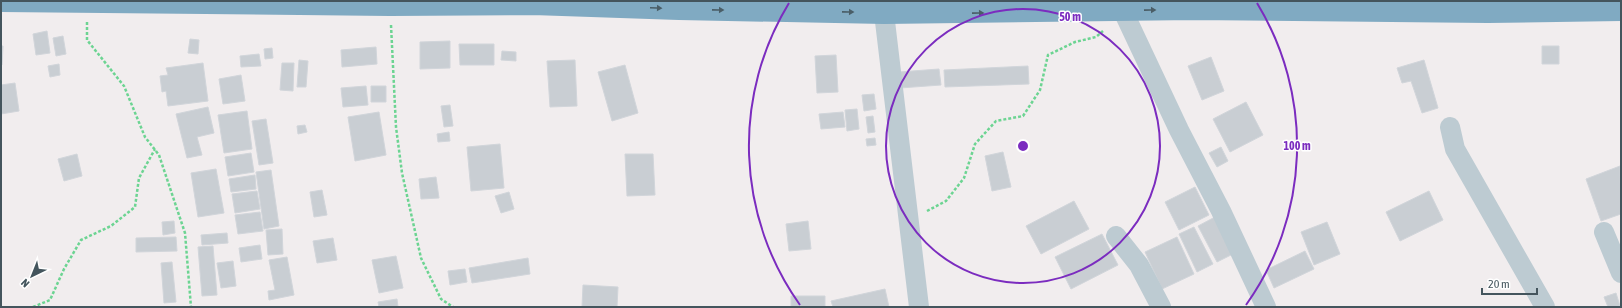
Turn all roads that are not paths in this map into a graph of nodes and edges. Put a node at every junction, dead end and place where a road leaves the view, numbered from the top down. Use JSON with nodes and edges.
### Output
{"nodes":[{"id":1,"x":1,"y":1,"type":"edge"},
{"id":2,"x":1123,"y":10,"type":"junction"},
{"id":3,"x":1621,"y":10,"type":"edge"},
{"id":4,"x":884,"y":13,"type":"junction"},
{"id":5,"x":1450,"y":127,"type":"dead end"},
{"id":6,"x":1604,"y":232,"type":"dead end"},
{"id":7,"x":1116,"y":236,"type":"dead end"},
{"id":8,"x":1621,"y":273,"type":"edge"},
{"id":9,"x":919,"y":307,"type":"edge"},
{"id":10,"x":1161,"y":307,"type":"edge"},
{"id":11,"x":1266,"y":307,"type":"edge"},
{"id":12,"x":1545,"y":307,"type":"edge"}],
"edges":[{"from":1,"to":4,"type":"highway","one_way":true},
{"from":2,"to":3,"type":"highway","one_way":true},
{"from":4,"to":2,"type":"highway","one_way":true},
{"from":2,"to":11,"type":"street"},
{"from":4,"to":9,"type":"street"},
{"from":5,"to":12,"type":"street"},
{"from":6,"to":8,"type":"street"},
{"from":7,"to":10,"type":"street"}]}
